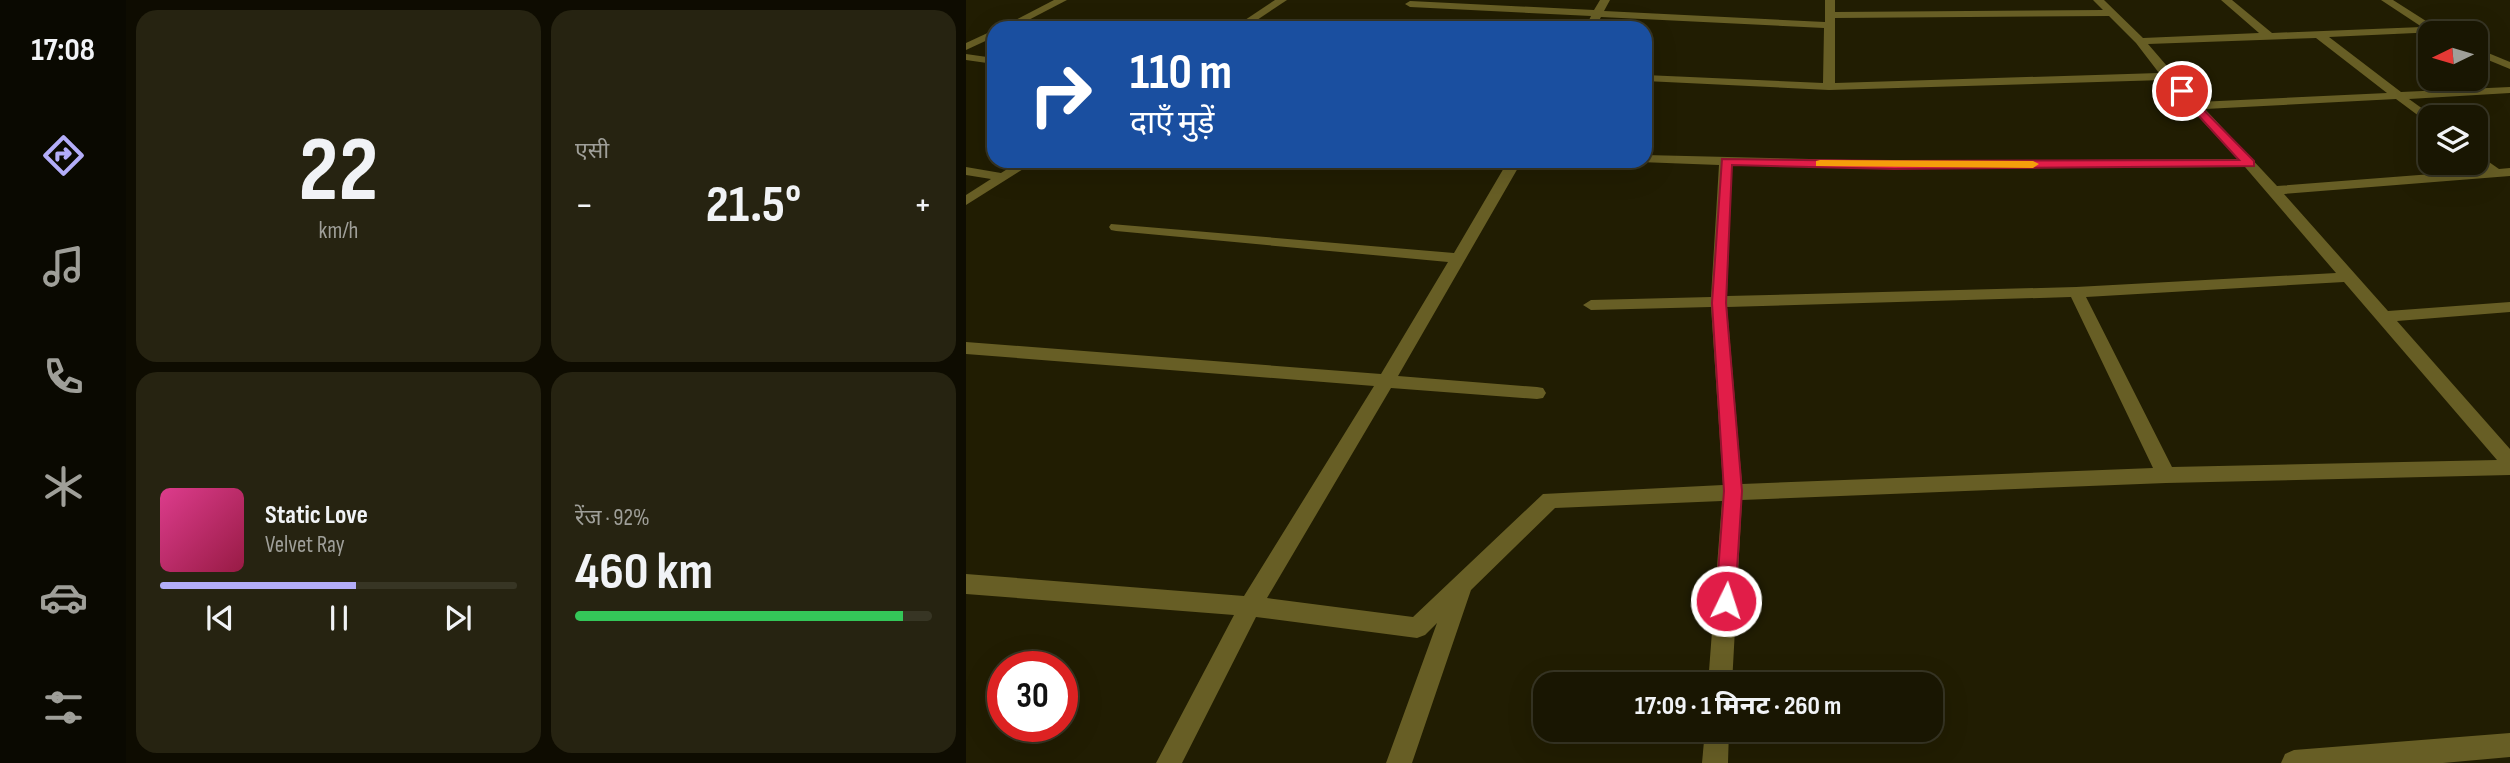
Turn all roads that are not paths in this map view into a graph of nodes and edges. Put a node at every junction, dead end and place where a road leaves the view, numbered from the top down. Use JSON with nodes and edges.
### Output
{"nodes":[{"id":1,"x":1062,"y":0,"type":"edge"},
{"id":2,"x":1282,"y":0,"type":"edge"},
{"id":3,"x":1605,"y":0,"type":"edge"},
{"id":4,"x":1830,"y":0,"type":"edge"},
{"id":5,"x":2098,"y":0,"type":"edge"},
{"id":6,"x":2226,"y":0,"type":"edge"},
{"id":7,"x":2386,"y":0,"type":"edge"},
{"id":8,"x":1410,"y":4,"type":"dead end"},
{"id":9,"x":2110,"y":13,"type":"junction"},
{"id":10,"x":1598,"y":14,"type":"junction"},
{"id":11,"x":1830,"y":20,"type":"junction"},
{"id":12,"x":1019,"y":21,"type":"edge"},
{"id":13,"x":1249,"y":21,"type":"edge"},
{"id":14,"x":1594,"y":21,"type":"edge"},
{"id":15,"x":2419,"y":21,"type":"edge"},
{"id":16,"x":2418,"y":32,"type":"edge"},
{"id":17,"x":2318,"y":34,"type":"junction"},
{"id":18,"x":987,"y":36,"type":"edge"},
{"id":19,"x":2269,"y":36,"type":"junction"},
{"id":20,"x":2140,"y":41,"type":"junction"},
{"id":21,"x":966,"y":47,"type":"edge"},
{"id":22,"x":2488,"y":56,"type":"edge"},
{"id":23,"x":966,"y":57,"type":"edge"},
{"id":24,"x":987,"y":60,"type":"edge"},
{"id":25,"x":2510,"y":66,"type":"edge"},
{"id":26,"x":2167,"y":76,"type":"junction"},
{"id":27,"x":1652,"y":78,"type":"edge"},
{"id":28,"x":1829,"y":88,"type":"junction"},
{"id":29,"x":2510,"y":90,"type":"edge"},
{"id":30,"x":2399,"y":96,"type":"junction"},
{"id":31,"x":2197,"y":106,"type":"junction"},
{"id":32,"x":2418,"y":111,"type":"edge"},
{"id":33,"x":1652,"y":159,"type":"edge"},
{"id":34,"x":1726,"y":161,"type":"junction"},
{"id":35,"x":2249,"y":163,"type":"junction"},
{"id":36,"x":1018,"y":168,"type":"edge"},
{"id":37,"x":1511,"y":168,"type":"edge"},
{"id":38,"x":966,"y":171,"type":"edge"},
{"id":39,"x":2503,"y":172,"type":"edge"},
{"id":40,"x":1003,"y":177,"type":"junction"},
{"id":41,"x":2271,"y":191,"type":"junction"},
{"id":42,"x":966,"y":201,"type":"edge"},
{"id":43,"x":1116,"y":227,"type":"dead end"},
{"id":44,"x":1459,"y":258,"type":"junction"},
{"id":45,"x":2350,"y":277,"type":"junction"},
{"id":46,"x":2076,"y":292,"type":"junction"},
{"id":47,"x":1719,"y":303,"type":"junction"},
{"id":48,"x":1591,"y":305,"type":"dead end"},
{"id":49,"x":2510,"y":307,"type":"edge"},
{"id":50,"x":2385,"y":317,"type":"junction"},
{"id":51,"x":966,"y":348,"type":"edge"},
{"id":52,"x":1385,"y":383,"type":"junction"},
{"id":53,"x":1537,"y":393,"type":"dead end"},
{"id":54,"x":2510,"y":462,"type":"edge"},
{"id":55,"x":2510,"y":467,"type":"edge"},
{"id":56,"x":2166,"y":475,"type":"junction"},
{"id":57,"x":1733,"y":491,"type":"junction"},
{"id":58,"x":1464,"y":583,"type":"junction"},
{"id":59,"x":966,"y":584,"type":"edge"},
{"id":60,"x":1250,"y":606,"type":"junction"},
{"id":61,"x":1721,"y":672,"type":"edge"},
{"id":62,"x":1716,"y":742,"type":"edge"},
{"id":63,"x":2510,"y":745,"type":"edge"},
{"id":64,"x":1169,"y":763,"type":"edge"},
{"id":65,"x":1399,"y":763,"type":"edge"},
{"id":66,"x":1715,"y":763,"type":"edge"},
{"id":67,"x":2294,"y":763,"type":"edge"}],
"edges":[{"from":1,"to":12,"type":"street"},
{"from":2,"to":13,"type":"street"},
{"from":3,"to":10,"type":"street"},
{"from":4,"to":11,"type":"street"},
{"from":5,"to":9,"type":"street"},
{"from":6,"to":19,"type":"street"},
{"from":7,"to":15,"type":"street"},
{"from":8,"to":10,"type":"street"},
{"from":9,"to":11,"type":"street"},
{"from":9,"to":20,"type":"street"},
{"from":10,"to":11,"type":"street"},
{"from":10,"to":14,"type":"street"},
{"from":11,"to":28,"type":"street"},
{"from":16,"to":17,"type":"street"},
{"from":17,"to":19,"type":"street"},
{"from":17,"to":30,"type":"street"},
{"from":18,"to":21,"type":"street"},
{"from":19,"to":20,"type":"street"},
{"from":20,"to":26,"type":"street"},
{"from":22,"to":25,"type":"street"},
{"from":23,"to":24,"type":"street"},
{"from":26,"to":28,"type":"street"},
{"from":26,"to":31,"type":"street"},
{"from":27,"to":28,"type":"street"},
{"from":29,"to":30,"type":"street"},
{"from":30,"to":31,"type":"street"},
{"from":30,"to":32,"type":"street"},
{"from":31,"to":35,"type":"street"},
{"from":33,"to":34,"type":"street"},
{"from":34,"to":35,"type":"street"},
{"from":34,"to":47,"type":"street"},
{"from":35,"to":41,"type":"street"},
{"from":36,"to":40,"type":"street"},
{"from":37,"to":44,"type":"street"},
{"from":38,"to":40,"type":"street"},
{"from":39,"to":41,"type":"street"},
{"from":40,"to":42,"type":"street"},
{"from":41,"to":45,"type":"street"},
{"from":43,"to":44,"type":"street"},
{"from":44,"to":52,"type":"street"},
{"from":45,"to":46,"type":"street"},
{"from":45,"to":50,"type":"street"},
{"from":46,"to":47,"type":"street"},
{"from":46,"to":56,"type":"street"},
{"from":47,"to":48,"type":"street"},
{"from":47,"to":57,"type":"street"},
{"from":49,"to":50,"type":"street"},
{"from":50,"to":54,"type":"street"},
{"from":51,"to":52,"type":"street"},
{"from":52,"to":53,"type":"street"},
{"from":52,"to":60,"type":"street"},
{"from":55,"to":56,"type":"street"},
{"from":56,"to":57,"type":"street"},
{"from":57,"to":58,"type":"street"},
{"from":57,"to":61,"type":"street"},
{"from":58,"to":60,"type":"street"},
{"from":58,"to":65,"type":"street"},
{"from":59,"to":60,"type":"street"},
{"from":60,"to":64,"type":"street"},
{"from":62,"to":66,"type":"street"},
{"from":63,"to":67,"type":"street"}]}
